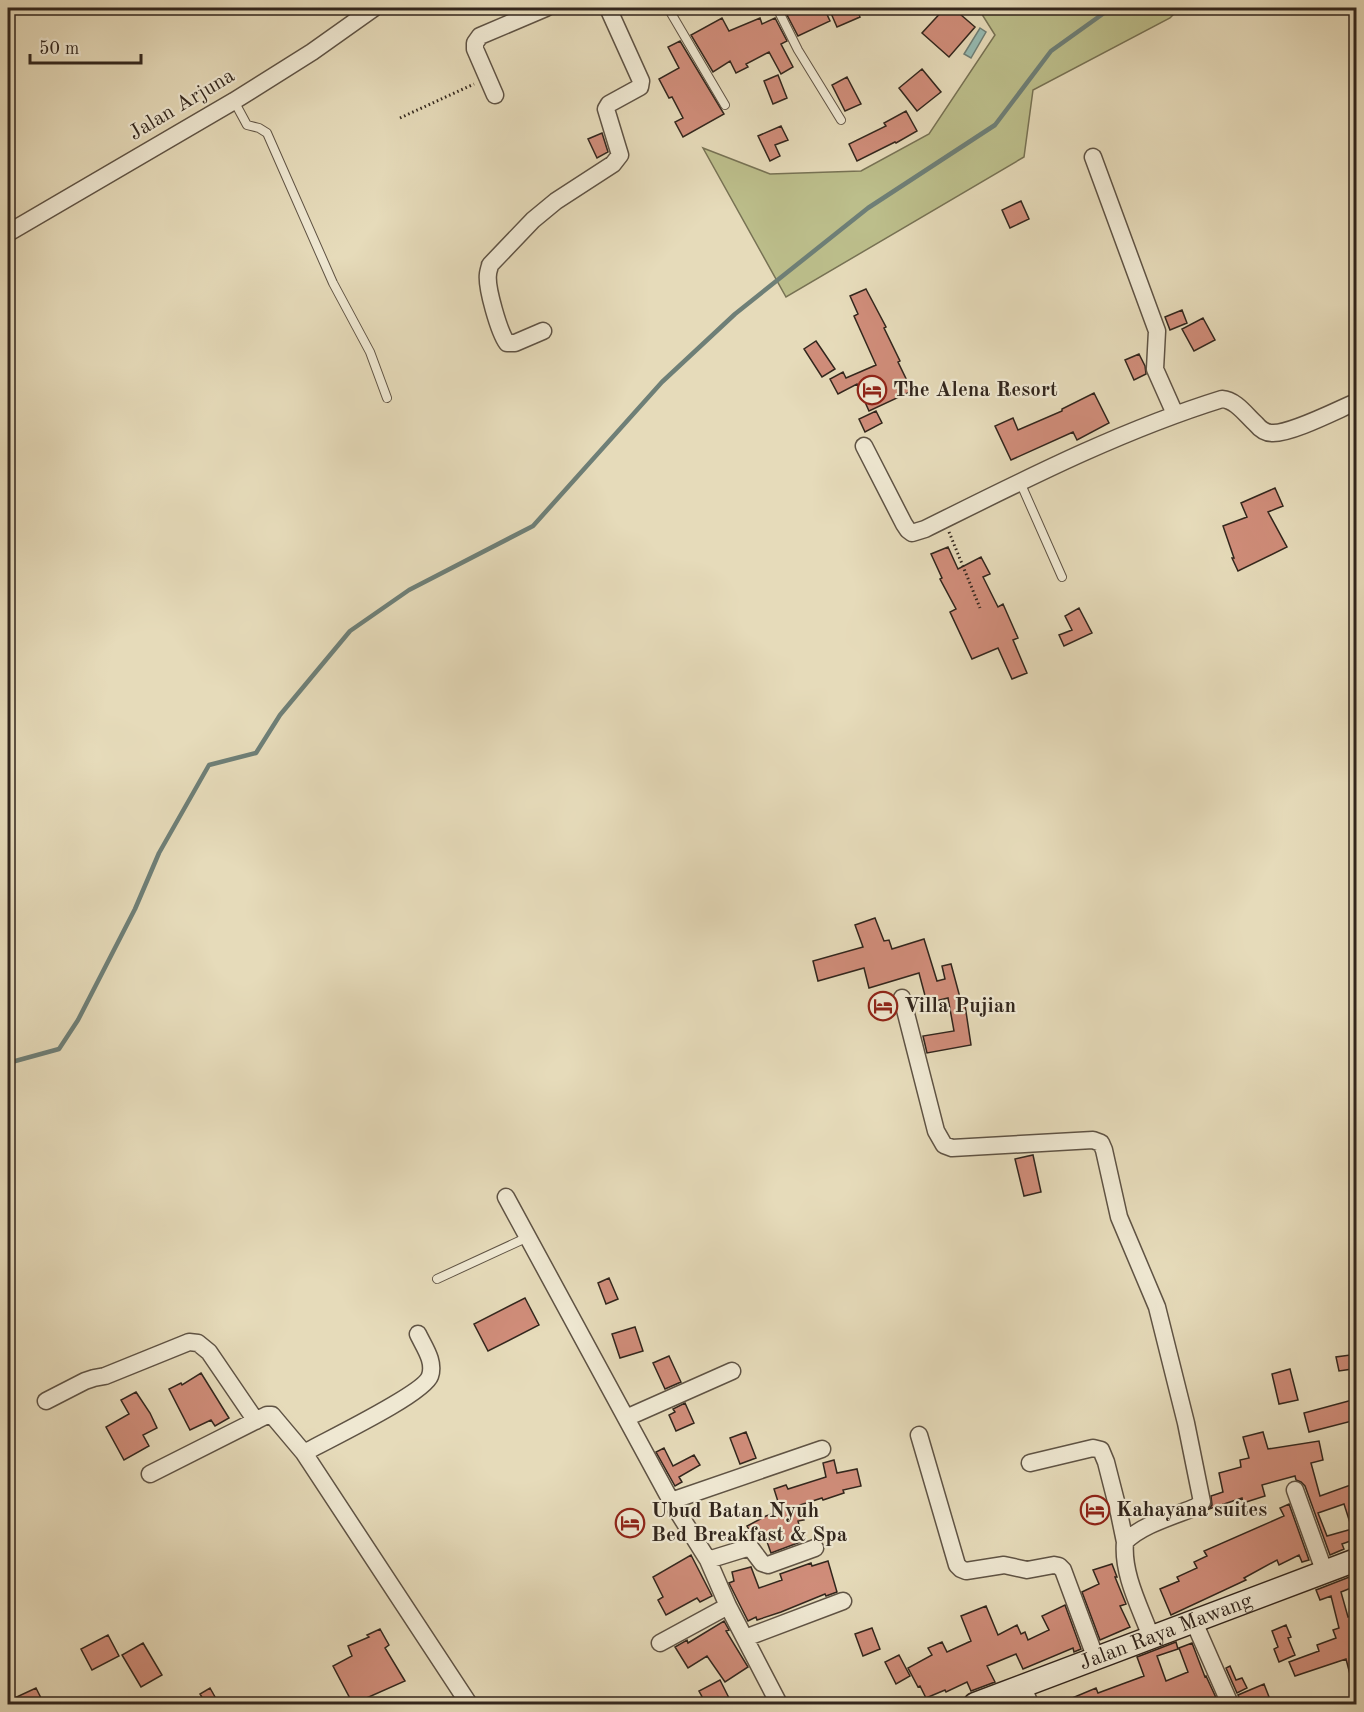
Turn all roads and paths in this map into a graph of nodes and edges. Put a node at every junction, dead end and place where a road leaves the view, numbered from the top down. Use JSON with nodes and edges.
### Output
{"nodes":[{"id":1,"x":374,"y":8,"type":"edge"},
{"id":2,"x":546,"y":8,"type":"edge"},
{"id":3,"x":608,"y":8,"type":"edge"},
{"id":4,"x":668,"y":8,"type":"edge"},
{"id":5,"x":777,"y":8,"type":"edge"},
{"id":6,"x":487,"y":78,"type":"junction"},
{"id":7,"x":495,"y":95,"type":"dead end"},
{"id":8,"x":234,"y":101,"type":"junction"},
{"id":9,"x":725,"y":105,"type":"dead end"},
{"id":10,"x":400,"y":118,"type":"dead end"},
{"id":11,"x":841,"y":120,"type":"dead end"},
{"id":12,"x":1093,"y":157,"type":"dead end"},
{"id":13,"x":8,"y":233,"type":"edge"},
{"id":14,"x":543,"y":332,"type":"dead end"},
{"id":15,"x":387,"y":398,"type":"dead end"},
{"id":16,"x":1356,"y":402,"type":"edge"},
{"id":17,"x":1175,"y":414,"type":"junction"},
{"id":18,"x":864,"y":446,"type":"dead end"},
{"id":19,"x":1020,"y":481,"type":"junction"},
{"id":20,"x":944,"y":519,"type":"junction"},
{"id":21,"x":1062,"y":577,"type":"dead end"},
{"id":22,"x":980,"y":608,"type":"dead end"},
{"id":23,"x":902,"y":998,"type":"dead end"},
{"id":24,"x":506,"y":1197,"type":"dead end"},
{"id":25,"x":528,"y":1237,"type":"junction"},
{"id":26,"x":437,"y":1279,"type":"dead end"},
{"id":27,"x":418,"y":1334,"type":"dead end"},
{"id":28,"x":732,"y":1371,"type":"dead end"},
{"id":29,"x":46,"y":1401,"type":"dead end"},
{"id":30,"x":626,"y":1418,"type":"junction"},
{"id":31,"x":256,"y":1421,"type":"junction"},
{"id":32,"x":919,"y":1435,"type":"dead end"},
{"id":33,"x":822,"y":1449,"type":"dead end"},
{"id":34,"x":304,"y":1453,"type":"junction"},
{"id":35,"x":1030,"y":1463,"type":"dead end"},
{"id":36,"x":150,"y":1474,"type":"dead end"},
{"id":37,"x":1295,"y":1490,"type":"dead end"},
{"id":38,"x":671,"y":1501,"type":"junction"},
{"id":39,"x":1125,"y":1542,"type":"junction"},
{"id":40,"x":815,"y":1548,"type":"dead end"},
{"id":41,"x":708,"y":1560,"type":"junction"},
{"id":42,"x":1356,"y":1560,"type":"edge"},
{"id":43,"x":1325,"y":1573,"type":"junction"},
{"id":44,"x":843,"y":1601,"type":"dead end"},
{"id":45,"x":728,"y":1606,"type":"junction"},
{"id":46,"x":1194,"y":1622,"type":"junction"},
{"id":47,"x":1151,"y":1637,"type":"junction"},
{"id":48,"x":745,"y":1638,"type":"junction"},
{"id":49,"x":660,"y":1643,"type":"dead end"},
{"id":50,"x":1096,"y":1659,"type":"junction"},
{"id":51,"x":1027,"y":1696,"type":"edge"},
{"id":52,"x":469,"y":1704,"type":"edge"},
{"id":53,"x":779,"y":1704,"type":"edge"},
{"id":54,"x":975,"y":1704,"type":"edge"},
{"id":55,"x":1230,"y":1704,"type":"edge"}],
"edges":[{"from":1,"to":8,"type":"street","name":"Jalan Arjuna"},
{"from":2,"to":6,"type":"street"},
{"from":3,"to":14,"type":"street"},
{"from":4,"to":9,"type":"lane"},
{"from":5,"to":11,"type":"lane"},
{"from":6,"to":7,"type":"street"},
{"from":6,"to":10,"type":"path"},
{"from":8,"to":13,"type":"street","name":"Jalan Arjuna"},
{"from":8,"to":15,"type":"lane"},
{"from":12,"to":17,"type":"street"},
{"from":16,"to":17,"type":"street"},
{"from":17,"to":19,"type":"street"},
{"from":18,"to":20,"type":"street"},
{"from":19,"to":20,"type":"street"},
{"from":19,"to":21,"type":"lane"},
{"from":20,"to":22,"type":"path"},
{"from":23,"to":39,"type":"street"},
{"from":24,"to":25,"type":"street"},
{"from":25,"to":26,"type":"lane"},
{"from":25,"to":30,"type":"street"},
{"from":27,"to":34,"type":"street"},
{"from":28,"to":30,"type":"street"},
{"from":29,"to":31,"type":"street"},
{"from":30,"to":38,"type":"street"},
{"from":31,"to":34,"type":"street"},
{"from":31,"to":36,"type":"street"},
{"from":32,"to":50,"type":"street"},
{"from":33,"to":38,"type":"street"},
{"from":34,"to":52,"type":"street"},
{"from":35,"to":39,"type":"street"},
{"from":37,"to":43,"type":"street"},
{"from":38,"to":41,"type":"street"},
{"from":39,"to":47,"type":"street"},
{"from":40,"to":41,"type":"street"},
{"from":41,"to":45,"type":"street"},
{"from":42,"to":43,"type":"main road","name":"Jalan Raya Mawang"},
{"from":43,"to":46,"type":"main road","name":"Jalan Raya Mawang"},
{"from":44,"to":48,"type":"street"},
{"from":45,"to":48,"type":"street"},
{"from":45,"to":49,"type":"street"},
{"from":46,"to":47,"type":"main road","name":"Jalan Raya Mawang"},
{"from":46,"to":55,"type":"street"},
{"from":47,"to":50,"type":"main road","name":"Jalan Raya Mawang"},
{"from":48,"to":53,"type":"street"},
{"from":50,"to":51,"type":"main road","name":"Jalan Raya Mawang"},
{"from":51,"to":54,"type":"main road","name":"Jalan Raya Mawang"}]}
